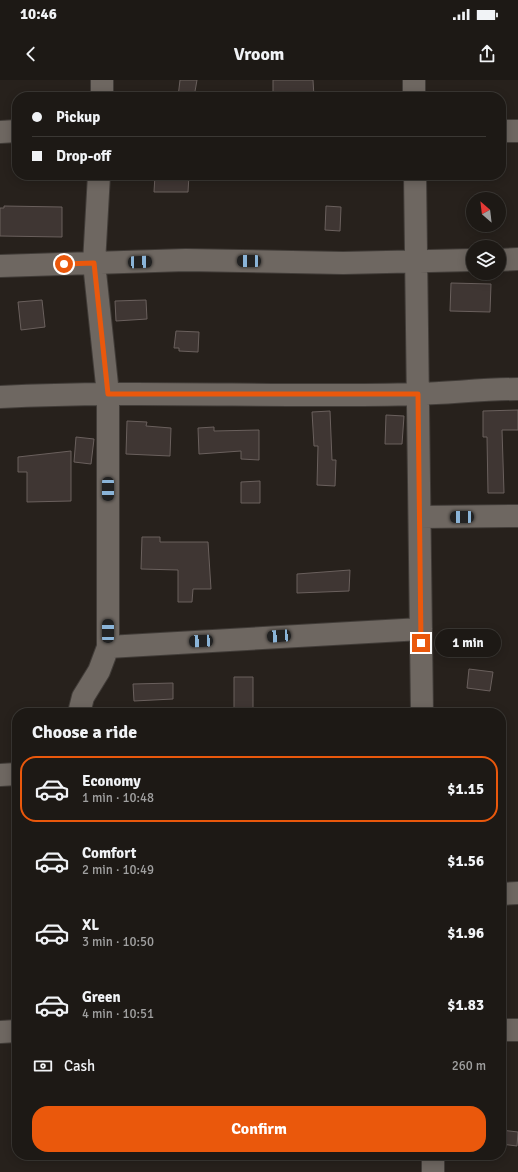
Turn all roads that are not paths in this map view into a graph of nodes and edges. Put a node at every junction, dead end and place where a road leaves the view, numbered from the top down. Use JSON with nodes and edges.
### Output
{"nodes":[{"id":1,"x":102,"y":80,"type":"edge"},
{"id":2,"x":414,"y":80,"type":"edge"},
{"id":3,"x":102,"y":92,"type":"edge"},
{"id":4,"x":414,"y":92,"type":"edge"},
{"id":5,"x":518,"y":130,"type":"edge"},
{"id":6,"x":12,"y":131,"type":"edge"},
{"id":7,"x":506,"y":131,"type":"edge"},
{"id":8,"x":0,"y":132,"type":"edge"},
{"id":9,"x":99,"y":180,"type":"edge"},
{"id":10,"x":415,"y":180,"type":"edge"},
{"id":11,"x":518,"y":259,"type":"edge"},
{"id":12,"x":466,"y":260,"type":"edge"},
{"id":13,"x":506,"y":260,"type":"edge"},
{"id":14,"x":416,"y":261,"type":"junction"},
{"id":15,"x":94,"y":263,"type":"junction"},
{"id":16,"x":0,"y":266,"type":"edge"},
{"id":17,"x":518,"y":389,"type":"edge"},
{"id":18,"x":108,"y":394,"type":"junction"},
{"id":19,"x":418,"y":394,"type":"junction"},
{"id":20,"x":0,"y":397,"type":"edge"},
{"id":21,"x":518,"y":516,"type":"edge"},
{"id":22,"x":420,"y":517,"type":"junction"},
{"id":23,"x":421,"y":629,"type":"junction"},
{"id":24,"x":108,"y":647,"type":"junction"},
{"id":25,"x":81,"y":708,"type":"edge"},
{"id":26,"x":422,"y":708,"type":"edge"},
{"id":27,"x":12,"y":774,"type":"edge"},
{"id":28,"x":0,"y":775,"type":"edge"},
{"id":29,"x":518,"y":893,"type":"edge"},
{"id":30,"x":506,"y":894,"type":"edge"},
{"id":31,"x":506,"y":1030,"type":"edge"},
{"id":32,"x":518,"y":1030,"type":"edge"},
{"id":33,"x":12,"y":1031,"type":"edge"},
{"id":34,"x":0,"y":1032,"type":"edge"},
{"id":35,"x":433,"y":1160,"type":"edge"},
{"id":36,"x":433,"y":1172,"type":"edge"}],
"edges":[{"from":1,"to":3,"type":"street"},
{"from":2,"to":4,"type":"street"},
{"from":5,"to":7,"type":"street"},
{"from":6,"to":8,"type":"street"},
{"from":9,"to":15,"type":"street"},
{"from":10,"to":14,"type":"street"},
{"from":11,"to":13,"type":"street"},
{"from":12,"to":14,"type":"street"},
{"from":14,"to":15,"type":"street"},
{"from":14,"to":19,"type":"street"},
{"from":15,"to":16,"type":"street"},
{"from":15,"to":18,"type":"street"},
{"from":17,"to":19,"type":"street"},
{"from":18,"to":19,"type":"street"},
{"from":18,"to":20,"type":"street"},
{"from":18,"to":24,"type":"street"},
{"from":19,"to":22,"type":"street"},
{"from":21,"to":22,"type":"street"},
{"from":22,"to":23,"type":"street"},
{"from":23,"to":24,"type":"street"},
{"from":23,"to":26,"type":"street"},
{"from":24,"to":25,"type":"street"},
{"from":27,"to":28,"type":"street"},
{"from":29,"to":30,"type":"street"},
{"from":31,"to":32,"type":"street"},
{"from":33,"to":34,"type":"street"},
{"from":35,"to":36,"type":"street"}]}
